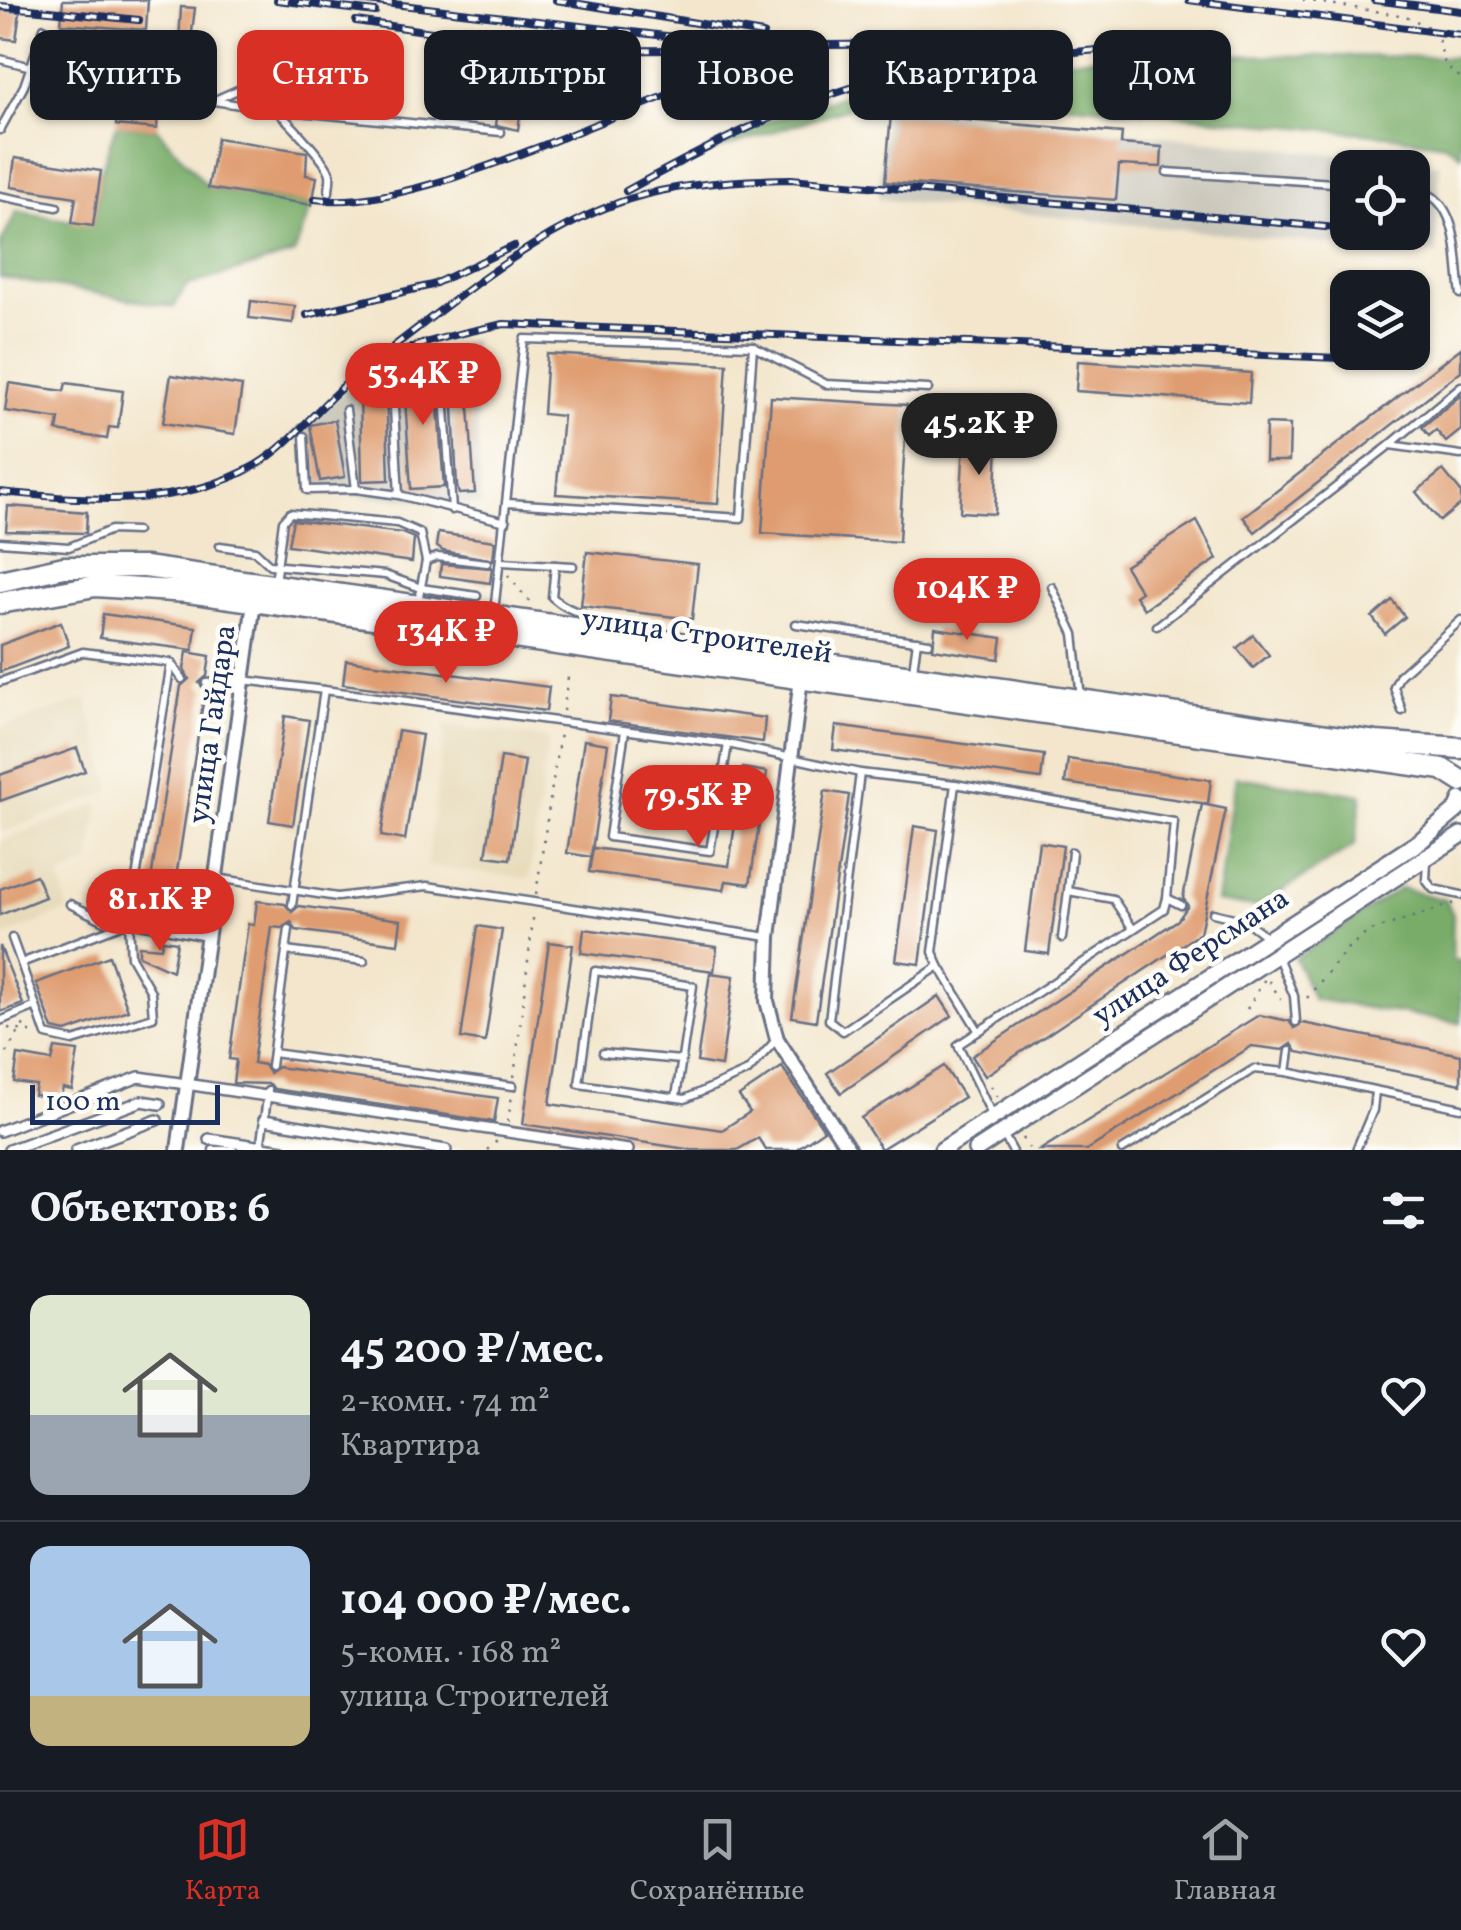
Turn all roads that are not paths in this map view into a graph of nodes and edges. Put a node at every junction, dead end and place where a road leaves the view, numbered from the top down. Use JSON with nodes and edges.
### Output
{"nodes":[{"id":1,"x":0,"y":59,"type":"edge"},
{"id":2,"x":30,"y":67,"type":"edge"},
{"id":3,"x":30,"y":69,"type":"edge"},
{"id":4,"x":288,"y":120,"type":"edge"},
{"id":5,"x":377,"y":120,"type":"edge"},
{"id":6,"x":0,"y":130,"type":"edge"},
{"id":7,"x":500,"y":132,"type":"dead end"},
{"id":8,"x":1167,"y":172,"type":"dead end"},
{"id":9,"x":1330,"y":183,"type":"edge"},
{"id":10,"x":329,"y":192,"type":"dead end"},
{"id":11,"x":1430,"y":194,"type":"edge"},
{"id":12,"x":0,"y":196,"type":"edge"},
{"id":13,"x":57,"y":206,"type":"dead end"},
{"id":14,"x":1461,"y":294,"type":"edge"},
{"id":15,"x":753,"y":346,"type":"junction"},
{"id":16,"x":441,"y":351,"type":"dead end"},
{"id":17,"x":392,"y":373,"type":"dead end"},
{"id":18,"x":1461,"y":386,"type":"edge"},
{"id":19,"x":928,"y":389,"type":"dead end"},
{"id":20,"x":346,"y":410,"type":"dead end"},
{"id":21,"x":304,"y":436,"type":"dead end"},
{"id":22,"x":1390,"y":444,"type":"junction"},
{"id":23,"x":1461,"y":455,"type":"edge"},
{"id":24,"x":356,"y":489,"type":"junction"},
{"id":25,"x":400,"y":496,"type":"junction"},
{"id":26,"x":508,"y":503,"type":"junction"},
{"id":27,"x":452,"y":510,"type":"junction"},
{"id":28,"x":506,"y":522,"type":"junction"},
{"id":29,"x":136,"y":531,"type":"dead end"},
{"id":30,"x":0,"y":542,"type":"edge"},
{"id":31,"x":220,"y":546,"type":"dead end"},
{"id":32,"x":426,"y":561,"type":"junction"},
{"id":33,"x":500,"y":562,"type":"junction"},
{"id":34,"x":487,"y":563,"type":"dead end"},
{"id":35,"x":555,"y":565,"type":"junction"},
{"id":36,"x":574,"y":566,"type":"dead end"},
{"id":37,"x":270,"y":575,"type":"junction"},
{"id":38,"x":0,"y":580,"type":"edge"},
{"id":39,"x":1052,"y":587,"type":"dead end"},
{"id":40,"x":419,"y":595,"type":"junction"},
{"id":41,"x":477,"y":596,"type":"dead end"},
{"id":42,"x":254,"y":602,"type":"junction"},
{"id":43,"x":0,"y":604,"type":"edge"},
{"id":44,"x":1461,"y":620,"type":"edge"},
{"id":45,"x":796,"y":624,"type":"dead end"},
{"id":46,"x":492,"y":625,"type":"junction"},
{"id":47,"x":1157,"y":626,"type":"dead end"},
{"id":48,"x":610,"y":631,"type":"junction"},
{"id":49,"x":917,"y":642,"type":"junction"},
{"id":50,"x":930,"y":643,"type":"dead end"},
{"id":51,"x":171,"y":663,"type":"junction"},
{"id":52,"x":802,"y":668,"type":"junction"},
{"id":53,"x":912,"y":674,"type":"junction"},
{"id":54,"x":182,"y":679,"type":"dead end"},
{"id":55,"x":243,"y":680,"type":"junction"},
{"id":56,"x":0,"y":682,"type":"edge"},
{"id":57,"x":206,"y":683,"type":"dead end"},
{"id":58,"x":324,"y":690,"type":"junction"},
{"id":59,"x":1018,"y":700,"type":"junction"},
{"id":60,"x":1086,"y":707,"type":"junction"},
{"id":61,"x":1402,"y":711,"type":"dead end"},
{"id":62,"x":625,"y":732,"type":"junction"},
{"id":63,"x":728,"y":744,"type":"junction"},
{"id":64,"x":1461,"y":748,"type":"edge"},
{"id":65,"x":790,"y":758,"type":"junction"},
{"id":66,"x":860,"y":773,"type":"junction"},
{"id":67,"x":1461,"y":781,"type":"edge"},
{"id":68,"x":955,"y":784,"type":"junction"},
{"id":69,"x":1461,"y":800,"type":"edge"},
{"id":70,"x":1461,"y":834,"type":"edge"},
{"id":71,"x":1072,"y":852,"type":"dead end"},
{"id":72,"x":1428,"y":858,"type":"junction"},
{"id":73,"x":215,"y":878,"type":"junction"},
{"id":74,"x":294,"y":890,"type":"junction"},
{"id":75,"x":1068,"y":891,"type":"junction"},
{"id":76,"x":1460,"y":895,"type":"edge"},
{"id":77,"x":1167,"y":898,"type":"junction"},
{"id":78,"x":70,"y":904,"type":"dead end"},
{"id":79,"x":292,"y":905,"type":"dead end"},
{"id":80,"x":1182,"y":906,"type":"dead end"},
{"id":81,"x":1213,"y":913,"type":"dead end"},
{"id":82,"x":129,"y":922,"type":"junction"},
{"id":83,"x":116,"y":927,"type":"junction"},
{"id":84,"x":289,"y":929,"type":"dead end"},
{"id":85,"x":1133,"y":929,"type":"junction"},
{"id":86,"x":207,"y":937,"type":"junction"},
{"id":87,"x":769,"y":937,"type":"junction"},
{"id":88,"x":12,"y":938,"type":"dead end"},
{"id":89,"x":1062,"y":938,"type":"dead end"},
{"id":90,"x":1268,"y":938,"type":"junction"},
{"id":91,"x":286,"y":951,"type":"junction"},
{"id":92,"x":1277,"y":955,"type":"junction"},
{"id":93,"x":364,"y":961,"type":"dead end"},
{"id":94,"x":21,"y":963,"type":"junction"},
{"id":95,"x":939,"y":966,"type":"junction"},
{"id":96,"x":36,"y":1006,"type":"junction"},
{"id":97,"x":1296,"y":1022,"type":"dead end"},
{"id":98,"x":0,"y":1024,"type":"edge"},
{"id":99,"x":978,"y":1030,"type":"junction"},
{"id":100,"x":777,"y":1039,"type":"junction"},
{"id":101,"x":273,"y":1052,"type":"junction"},
{"id":102,"x":1290,"y":1052,"type":"dead end"},
{"id":103,"x":603,"y":1053,"type":"dead end"},
{"id":104,"x":682,"y":1060,"type":"junction"},
{"id":105,"x":271,"y":1066,"type":"dead end"},
{"id":106,"x":1287,"y":1072,"type":"junction"},
{"id":107,"x":187,"y":1084,"type":"junction"},
{"id":108,"x":513,"y":1086,"type":"road end"},
{"id":109,"x":1375,"y":1091,"type":"junction"},
{"id":110,"x":267,"y":1093,"type":"junction"},
{"id":111,"x":676,"y":1097,"type":"junction"},
{"id":112,"x":160,"y":1104,"type":"dead end"},
{"id":113,"x":1461,"y":1108,"type":"edge"},
{"id":114,"x":993,"y":1117,"type":"junction"},
{"id":115,"x":157,"y":1120,"type":"dead end"},
{"id":116,"x":264,"y":1120,"type":"junction"},
{"id":117,"x":0,"y":1131,"type":"edge"},
{"id":118,"x":1002,"y":1133,"type":"junction"},
{"id":119,"x":209,"y":1139,"type":"dead end"},
{"id":120,"x":260,"y":1148,"type":"edge"},
{"id":121,"x":9,"y":1150,"type":"edge"},
{"id":122,"x":76,"y":1150,"type":"edge"},
{"id":123,"x":178,"y":1150,"type":"edge"},
{"id":124,"x":214,"y":1150,"type":"edge"},
{"id":125,"x":233,"y":1150,"type":"edge"},
{"id":126,"x":283,"y":1150,"type":"edge"},
{"id":127,"x":446,"y":1150,"type":"edge"},
{"id":128,"x":628,"y":1150,"type":"edge"},
{"id":129,"x":849,"y":1150,"type":"edge"},
{"id":130,"x":942,"y":1150,"type":"edge"},
{"id":131,"x":976,"y":1150,"type":"edge"},
{"id":132,"x":1012,"y":1150,"type":"edge"},
{"id":133,"x":1122,"y":1150,"type":"edge"},
{"id":134,"x":1356,"y":1150,"type":"edge"}],
"edges":[{"from":1,"to":2,"type":"lane"},
{"from":3,"to":6,"type":"lane"},
{"from":4,"to":10,"type":"lane"},
{"from":5,"to":7,"type":"lane"},
{"from":8,"to":9,"type":"lane"},
{"from":11,"to":14,"type":"lane"},
{"from":12,"to":13,"type":"lane"},
{"from":15,"to":19,"type":"lane"},
{"from":15,"to":26,"type":"lane"},
{"from":15,"to":26,"type":"lane"},
{"from":16,"to":27,"type":"lane"},
{"from":17,"to":25,"type":"lane"},
{"from":18,"to":22,"type":"lane"},
{"from":20,"to":24,"type":"lane"},
{"from":21,"to":24,"type":"lane"},
{"from":22,"to":23,"type":"lane"},
{"from":22,"to":47,"type":"lane"},
{"from":24,"to":25,"type":"lane"},
{"from":25,"to":27,"type":"lane"},
{"from":26,"to":28,"type":"lane"},
{"from":27,"to":28,"type":"lane"},
{"from":28,"to":33,"type":"lane"},
{"from":29,"to":30,"type":"lane"},
{"from":31,"to":37,"type":"lane"},
{"from":32,"to":34,"type":"lane"},
{"from":32,"to":37,"type":"lane"},
{"from":32,"to":40,"type":"lane"},
{"from":33,"to":35,"type":"lane"},
{"from":33,"to":46,"type":"lane"},
{"from":35,"to":36,"type":"lane"},
{"from":35,"to":48,"type":"lane"},
{"from":37,"to":38,"type":"main road","name":"улица Строителей"},
{"from":37,"to":40,"type":"main road","name":"улица Строителей"},
{"from":37,"to":42,"type":"main road"},
{"from":39,"to":60,"type":"lane"},
{"from":40,"to":41,"type":"lane"},
{"from":40,"to":46,"type":"main road","name":"улица Строителей"},
{"from":42,"to":43,"type":"main road","name":"улица Строителей"},
{"from":42,"to":46,"type":"main road","name":"улица Строителей"},
{"from":42,"to":55,"type":"street","name":"улица Гайдара"},
{"from":44,"to":61,"type":"lane"},
{"from":45,"to":49,"type":"lane"},
{"from":46,"to":48,"type":"main road","name":"улица Строителей"},
{"from":46,"to":52,"type":"main road","name":"улица Строителей"},
{"from":48,"to":52,"type":"main road","name":"улица Строителей"},
{"from":49,"to":50,"type":"lane"},
{"from":49,"to":53,"type":"lane"},
{"from":51,"to":54,"type":"lane"},
{"from":51,"to":56,"type":"lane"},
{"from":51,"to":82,"type":"lane"},
{"from":52,"to":53,"type":"main road","name":"улица Строителей"},
{"from":52,"to":59,"type":"main road","name":"улица Строителей"},
{"from":52,"to":65,"type":"street"},
{"from":53,"to":59,"type":"main road","name":"улица Строителей"},
{"from":55,"to":57,"type":"lane"},
{"from":55,"to":58,"type":"lane"},
{"from":55,"to":73,"type":"street","name":"улица Гайдара"},
{"from":58,"to":62,"type":"lane"},
{"from":58,"to":74,"type":"lane"},
{"from":59,"to":60,"type":"main road","name":"улица Строителей"},
{"from":60,"to":64,"type":"main road","name":"улица Строителей"},
{"from":60,"to":67,"type":"main road","name":"улица Строителей"},
{"from":62,"to":63,"type":"lane"},
{"from":62,"to":63,"type":"lane"},
{"from":63,"to":65,"type":"lane"},
{"from":65,"to":66,"type":"lane"},
{"from":65,"to":87,"type":"street"},
{"from":66,"to":68,"type":"lane"},
{"from":66,"to":95,"type":"lane"},
{"from":68,"to":77,"type":"lane"},
{"from":68,"to":95,"type":"lane"},
{"from":69,"to":90,"type":"street","name":"улица Ферсмана"},
{"from":70,"to":72,"type":"street","name":"улица Ферсмана"},
{"from":71,"to":75,"type":"lane"},
{"from":72,"to":76,"type":"lane"},
{"from":72,"to":92,"type":"street","name":"улица Ферсмана"},
{"from":73,"to":74,"type":"lane"},
{"from":73,"to":86,"type":"street","name":"улица Гайдара"},
{"from":74,"to":79,"type":"lane"},
{"from":74,"to":87,"type":"lane"},
{"from":75,"to":85,"type":"lane"},
{"from":75,"to":89,"type":"lane"},
{"from":77,"to":80,"type":"lane"},
{"from":77,"to":85,"type":"lane"},
{"from":78,"to":83,"type":"lane"},
{"from":81,"to":90,"type":"lane"},
{"from":82,"to":83,"type":"lane"},
{"from":82,"to":86,"type":"lane"},
{"from":82,"to":96,"type":"lane"},
{"from":83,"to":94,"type":"lane"},
{"from":84,"to":91,"type":"lane"},
{"from":85,"to":99,"type":"lane"},
{"from":86,"to":107,"type":"street","name":"улица Гайдара"},
{"from":87,"to":100,"type":"street"},
{"from":88,"to":94,"type":"lane"},
{"from":90,"to":92,"type":"street"},
{"from":90,"to":114,"type":"street","name":"улица Ферсмана"},
{"from":91,"to":93,"type":"lane"},
{"from":91,"to":101,"type":"lane"},
{"from":92,"to":97,"type":"lane"},
{"from":92,"to":118,"type":"street","name":"улица Ферсмана"},
{"from":94,"to":96,"type":"lane"},
{"from":95,"to":99,"type":"lane"},
{"from":96,"to":98,"type":"lane"},
{"from":99,"to":114,"type":"lane"},
{"from":100,"to":111,"type":"lane"},
{"from":100,"to":129,"type":"street"},
{"from":101,"to":105,"type":"lane"},
{"from":101,"to":108,"type":"lane"},
{"from":102,"to":106,"type":"lane"},
{"from":103,"to":104,"type":"lane"},
{"from":104,"to":111,"type":"lane"},
{"from":104,"to":111,"type":"lane"},
{"from":106,"to":109,"type":"lane"},
{"from":106,"to":133,"type":"lane"},
{"from":107,"to":110,"type":"street"},
{"from":107,"to":117,"type":"street"},
{"from":107,"to":123,"type":"street","name":"улица Гайдара"},
{"from":109,"to":113,"type":"lane"},
{"from":109,"to":134,"type":"lane"},
{"from":110,"to":116,"type":"lane"},
{"from":110,"to":128,"type":"street"},
{"from":112,"to":121,"type":"street"},
{"from":114,"to":118,"type":"street"},
{"from":114,"to":130,"type":"street","name":"улица Ферсмана"},
{"from":115,"to":122,"type":"street"},
{"from":116,"to":120,"type":"lane"},
{"from":116,"to":127,"type":"street"},
{"from":118,"to":131,"type":"street","name":"улица Ферсмана"},
{"from":118,"to":132,"type":"lane"},
{"from":119,"to":120,"type":"street"},
{"from":120,"to":126,"type":"street"},
{"from":124,"to":125,"type":"lane"}]}
